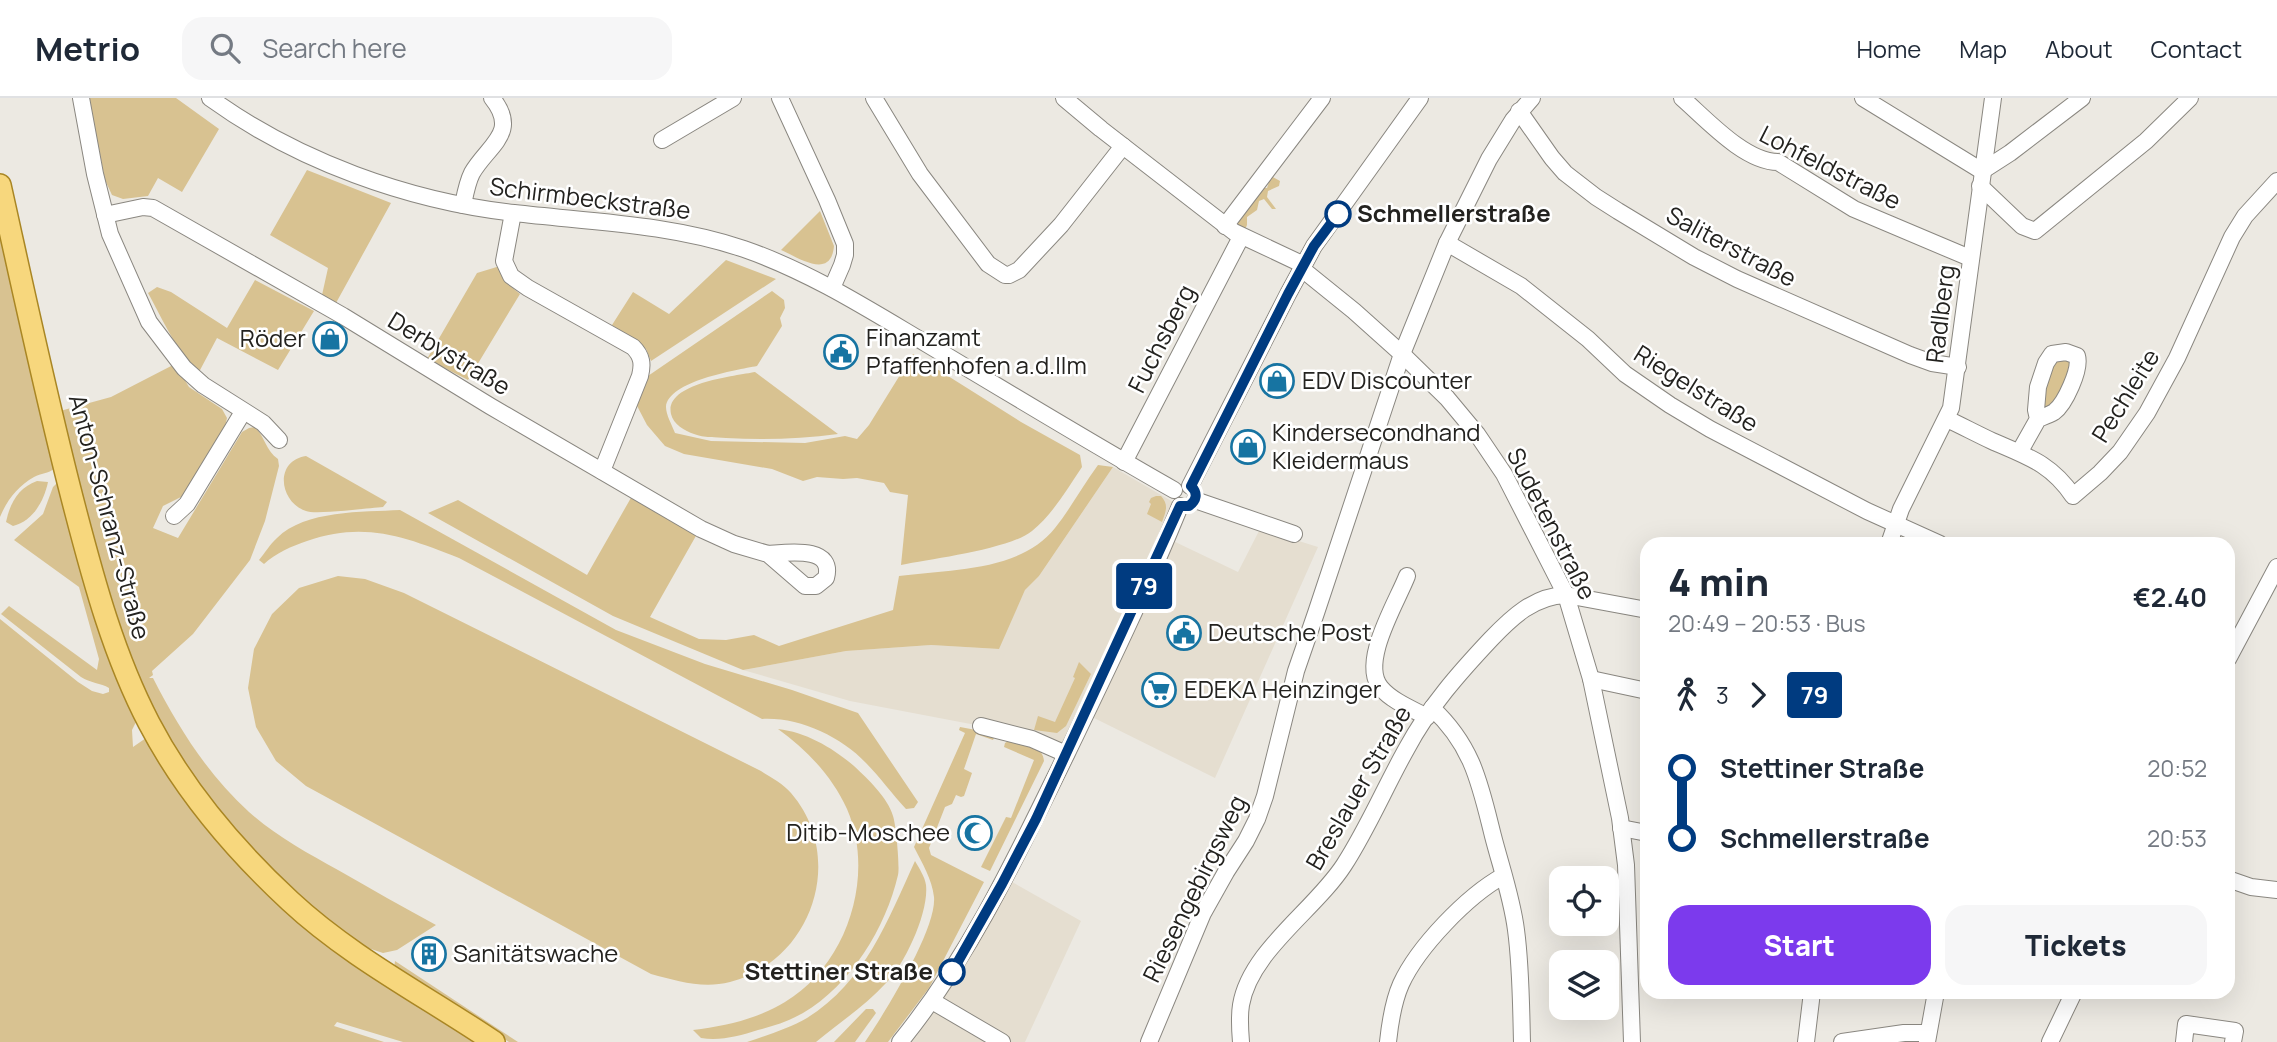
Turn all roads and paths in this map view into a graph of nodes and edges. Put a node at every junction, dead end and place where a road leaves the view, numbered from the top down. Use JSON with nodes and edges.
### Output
{"nodes":[{"id":1,"x":80,"y":98,"type":"edge"},
{"id":2,"x":210,"y":98,"type":"edge"},
{"id":3,"x":492,"y":98,"type":"edge"},
{"id":4,"x":733,"y":98,"type":"edge"},
{"id":5,"x":780,"y":98,"type":"edge"},
{"id":6,"x":874,"y":98,"type":"edge"},
{"id":7,"x":1064,"y":98,"type":"edge"},
{"id":8,"x":1322,"y":98,"type":"edge"},
{"id":9,"x":1420,"y":98,"type":"edge"},
{"id":10,"x":1532,"y":98,"type":"edge"},
{"id":11,"x":1682,"y":98,"type":"edge"},
{"id":12,"x":1863,"y":98,"type":"edge"},
{"id":13,"x":1993,"y":98,"type":"edge"},
{"id":14,"x":2082,"y":98,"type":"edge"},
{"id":15,"x":2190,"y":98,"type":"edge"},
{"id":16,"x":1519,"y":111,"type":"junction"},
{"id":17,"x":662,"y":140,"type":"dead end"},
{"id":18,"x":1123,"y":146,"type":"junction"},
{"id":19,"x":1981,"y":179,"type":"junction"},
{"id":20,"x":2277,"y":181,"type":"edge"},
{"id":21,"x":0,"y":185,"type":"edge"},
{"id":22,"x":463,"y":205,"type":"junction"},
{"id":23,"x":513,"y":213,"type":"junction"},
{"id":24,"x":105,"y":215,"type":"junction"},
{"id":25,"x":1226,"y":226,"type":"junction"},
{"id":26,"x":1241,"y":237,"type":"junction"},
{"id":27,"x":1447,"y":243,"type":"junction"},
{"id":28,"x":1970,"y":258,"type":"junction"},
{"id":29,"x":1303,"y":267,"type":"junction"},
{"id":30,"x":832,"y":288,"type":"junction"},
{"id":31,"x":1402,"y":354,"type":"junction"},
{"id":32,"x":1958,"y":367,"type":"junction"},
{"id":33,"x":243,"y":412,"type":"junction"},
{"id":34,"x":1947,"y":419,"type":"junction"},
{"id":35,"x":2038,"y":419,"type":"dead end"},
{"id":36,"x":279,"y":440,"type":"dead end"},
{"id":37,"x":2020,"y":451,"type":"junction"},
{"id":38,"x":1124,"y":461,"type":"junction"},
{"id":39,"x":602,"y":471,"type":"junction"},
{"id":40,"x":1189,"y":497,"type":"junction"},
{"id":41,"x":174,"y":516,"type":"dead end"},
{"id":42,"x":1896,"y":524,"type":"junction"},
{"id":43,"x":1294,"y":534,"type":"dead end"},
{"id":44,"x":1891,"y":537,"type":"edge"},
{"id":45,"x":1925,"y":537,"type":"edge"},
{"id":46,"x":768,"y":554,"type":"dead end"},
{"id":47,"x":2277,"y":567,"type":"edge"},
{"id":48,"x":1407,"y":576,"type":"dead end"},
{"id":49,"x":1566,"y":595,"type":"junction"},
{"id":50,"x":1640,"y":609,"type":"edge"},
{"id":51,"x":2235,"y":646,"type":"edge"},
{"id":52,"x":1591,"y":679,"type":"junction"},
{"id":53,"x":1640,"y":690,"type":"edge"},
{"id":54,"x":1430,"y":712,"type":"junction"},
{"id":55,"x":981,"y":726,"type":"dead end"},
{"id":56,"x":1066,"y":754,"type":"junction"},
{"id":57,"x":1621,"y":828,"type":"junction"},
{"id":58,"x":1640,"y":831,"type":"edge"},
{"id":59,"x":1503,"y":876,"type":"junction"},
{"id":60,"x":2235,"y":881,"type":"edge"},
{"id":61,"x":2277,"y":890,"type":"edge"},
{"id":62,"x":1811,"y":999,"type":"edge"},
{"id":63,"x":1935,"y":999,"type":"edge"},
{"id":64,"x":2071,"y":999,"type":"edge"},
{"id":65,"x":932,"y":1001,"type":"junction"},
{"id":66,"x":1928,"y":1037,"type":"edge"},
{"id":67,"x":494,"y":1042,"type":"edge"},
{"id":68,"x":900,"y":1042,"type":"edge"},
{"id":69,"x":1002,"y":1042,"type":"edge"},
{"id":70,"x":1149,"y":1042,"type":"edge"},
{"id":71,"x":1241,"y":1042,"type":"edge"},
{"id":72,"x":1388,"y":1042,"type":"edge"},
{"id":73,"x":1522,"y":1042,"type":"edge"},
{"id":74,"x":1632,"y":1042,"type":"edge"},
{"id":75,"x":1806,"y":1042,"type":"edge"},
{"id":76,"x":1842,"y":1042,"type":"edge"},
{"id":77,"x":2050,"y":1042,"type":"edge"},
{"id":78,"x":2184,"y":1042,"type":"edge"},
{"id":79,"x":2234,"y":1042,"type":"edge"}],
"edges":[{"from":1,"to":24,"type":"street"},
{"from":2,"to":22,"type":"street","name":"Schirmbeckstraße"},
{"from":3,"to":22,"type":"street"},
{"from":4,"to":17,"type":"street"},
{"from":5,"to":30,"type":"street"},
{"from":6,"to":18,"type":"street"},
{"from":7,"to":18,"type":"street"},
{"from":8,"to":25,"type":"street"},
{"from":9,"to":29,"type":"street"},
{"from":10,"to":16,"type":"street","name":"Riesengebirgsweg"},
{"from":11,"to":28,"type":"street","name":"Lohfeldstraße"},
{"from":12,"to":19,"type":"street"},
{"from":13,"to":19,"type":"street","name":"Radlberg"},
{"from":14,"to":19,"type":"street"},
{"from":15,"to":19,"type":"street"},
{"from":16,"to":27,"type":"street","name":"Riesengebirgsweg"},
{"from":16,"to":32,"type":"street","name":"Saliterstraße"},
{"from":18,"to":25,"type":"street"},
{"from":19,"to":28,"type":"street","name":"Radlberg"},
{"from":20,"to":37,"type":"street","name":"Pechleite"},
{"from":21,"to":67,"type":"main road","name":"Anton-Schranz-Straße"},
{"from":22,"to":23,"type":"street","name":"Schirmbeckstraße"},
{"from":23,"to":30,"type":"street","name":"Schirmbeckstraße"},
{"from":23,"to":39,"type":"street"},
{"from":24,"to":33,"type":"street"},
{"from":24,"to":39,"type":"street","name":"Derbystraße"},
{"from":25,"to":26,"type":"street"},
{"from":26,"to":29,"type":"street"},
{"from":26,"to":38,"type":"street","name":"Fuchsberg"},
{"from":27,"to":31,"type":"street","name":"Riesengebirgsweg"},
{"from":27,"to":42,"type":"street","name":"Riegelstraße"},
{"from":28,"to":32,"type":"street","name":"Radlberg"},
{"from":29,"to":31,"type":"street","name":"Sudetenstraße"},
{"from":29,"to":40,"type":"street"},
{"from":30,"to":38,"type":"street","name":"Schirmbeckstraße"},
{"from":31,"to":49,"type":"street","name":"Sudetenstraße"},
{"from":31,"to":70,"type":"street","name":"Riesengebirgsweg"},
{"from":32,"to":34,"type":"street","name":"Radlberg"},
{"from":33,"to":36,"type":"street"},
{"from":33,"to":41,"type":"street"},
{"from":34,"to":37,"type":"street","name":"Pechleite"},
{"from":34,"to":42,"type":"street","name":"Radlberg"},
{"from":35,"to":37,"type":"street"},
{"from":38,"to":40,"type":"street","name":"Schirmbeckstraße"},
{"from":39,"to":46,"type":"street","name":"Derbystraße"},
{"from":40,"to":43,"type":"street"},
{"from":40,"to":56,"type":"street"},
{"from":42,"to":44,"type":"street","name":"Radlberg"},
{"from":42,"to":45,"type":"street","name":"Riegelstraße"},
{"from":47,"to":51,"type":"street"},
{"from":48,"to":54,"type":"street"},
{"from":49,"to":50,"type":"street"},
{"from":49,"to":52,"type":"street","name":"Sudetenstraße"},
{"from":49,"to":54,"type":"street","name":"Breslauer Straße"},
{"from":52,"to":53,"type":"street"},
{"from":52,"to":57,"type":"street","name":"Sudetenstraße"},
{"from":54,"to":59,"type":"street"},
{"from":54,"to":71,"type":"street","name":"Breslauer Straße"},
{"from":55,"to":56,"type":"street"},
{"from":56,"to":65,"type":"street"},
{"from":57,"to":58,"type":"street"},
{"from":57,"to":74,"type":"street","name":"Sudetenstraße"},
{"from":59,"to":72,"type":"street"},
{"from":59,"to":73,"type":"street"},
{"from":60,"to":61,"type":"street"},
{"from":62,"to":75,"type":"street"},
{"from":63,"to":66,"type":"street"},
{"from":64,"to":77,"type":"street"},
{"from":65,"to":68,"type":"street"},
{"from":65,"to":69,"type":"street"},
{"from":66,"to":76,"type":"street"},
{"from":78,"to":79,"type":"street"}]}
